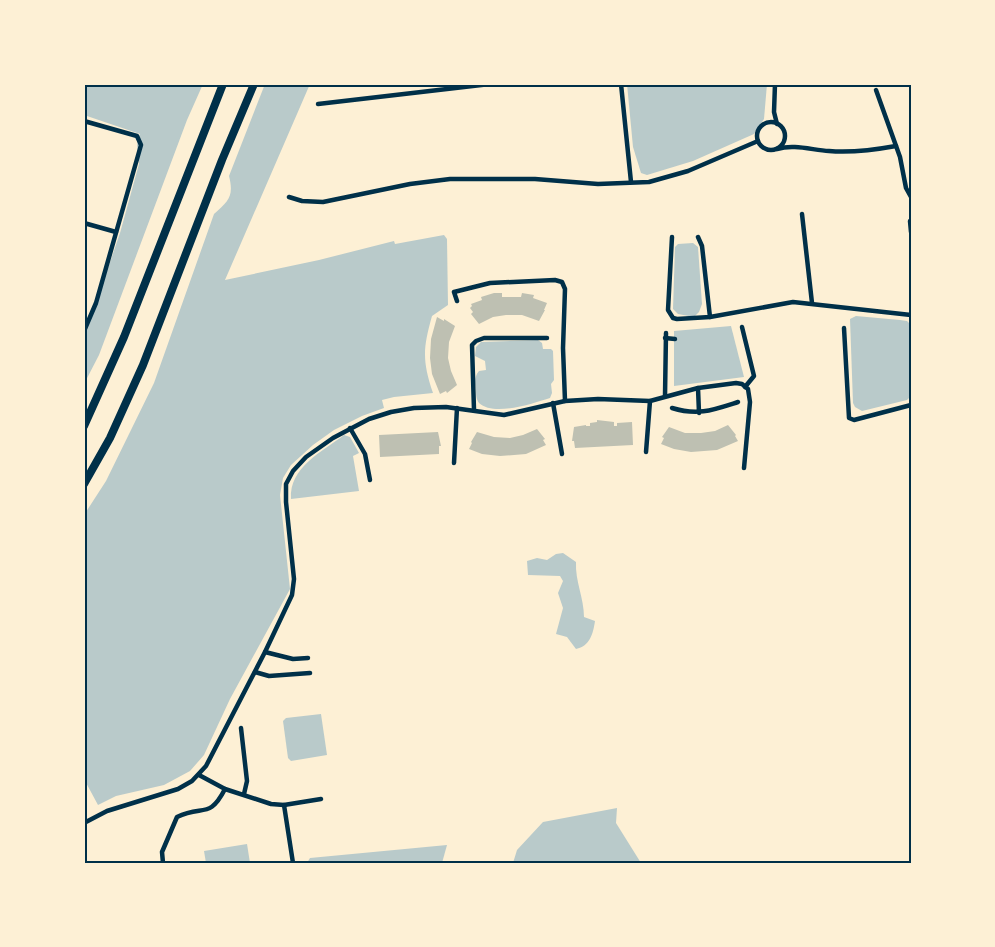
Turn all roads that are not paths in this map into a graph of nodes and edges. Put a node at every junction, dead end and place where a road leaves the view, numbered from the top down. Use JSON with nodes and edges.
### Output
{"nodes":[{"id":1,"x":223,"y":84,"type":"edge"},
{"id":2,"x":254,"y":84,"type":"edge"},
{"id":3,"x":490,"y":84,"type":"edge"},
{"id":4,"x":621,"y":84,"type":"edge"},
{"id":5,"x":775,"y":84,"type":"edge"},
{"id":6,"x":876,"y":90,"type":"dead end"},
{"id":7,"x":318,"y":104,"type":"dead end"},
{"id":8,"x":84,"y":121,"type":"edge"},
{"id":9,"x":777,"y":123,"type":"junction"},
{"id":10,"x":758,"y":141,"type":"junction"},
{"id":11,"x":896,"y":146,"type":"junction"},
{"id":12,"x":777,"y":149,"type":"junction"},
{"id":13,"x":631,"y":182,"type":"junction"},
{"id":14,"x":290,"y":197,"type":"dead end"},
{"id":15,"x":911,"y":197,"type":"edge"},
{"id":16,"x":802,"y":214,"type":"dead end"},
{"id":17,"x":910,"y":221,"type":"edge"},
{"id":18,"x":84,"y":223,"type":"edge"},
{"id":19,"x":116,"y":232,"type":"junction"},
{"id":20,"x":911,"y":232,"type":"edge"},
{"id":21,"x":672,"y":237,"type":"dead end"},
{"id":22,"x":698,"y":237,"type":"dead end"},
{"id":23,"x":457,"y":302,"type":"dead end"},
{"id":24,"x":812,"y":303,"type":"junction"},
{"id":25,"x":911,"y":315,"type":"edge"},
{"id":26,"x":710,"y":317,"type":"junction"},
{"id":27,"x":742,"y":327,"type":"dead end"},
{"id":28,"x":844,"y":328,"type":"dead end"},
{"id":29,"x":84,"y":331,"type":"edge"},
{"id":30,"x":547,"y":338,"type":"dead end"},
{"id":31,"x":675,"y":339,"type":"dead end"},
{"id":32,"x":698,"y":387,"type":"junction"},
{"id":33,"x":745,"y":387,"type":"junction"},
{"id":34,"x":665,"y":396,"type":"junction"},
{"id":35,"x":565,"y":401,"type":"junction"},
{"id":36,"x":650,"y":401,"type":"junction"},
{"id":37,"x":738,"y":402,"type":"dead end"},
{"id":38,"x":554,"y":403,"type":"junction"},
{"id":39,"x":911,"y":405,"type":"edge"},
{"id":40,"x":457,"y":408,"type":"junction"},
{"id":41,"x":672,"y":408,"type":"dead end"},
{"id":42,"x":474,"y":410,"type":"junction"},
{"id":43,"x":699,"y":413,"type":"junction"},
{"id":44,"x":84,"y":426,"type":"edge"},
{"id":45,"x":350,"y":428,"type":"junction"},
{"id":46,"x":646,"y":452,"type":"dead end"},
{"id":47,"x":562,"y":454,"type":"dead end"},
{"id":48,"x":454,"y":463,"type":"dead end"},
{"id":49,"x":744,"y":468,"type":"dead end"},
{"id":50,"x":370,"y":480,"type":"dead end"},
{"id":51,"x":84,"y":484,"type":"edge"},
{"id":52,"x":265,"y":652,"type":"junction"},
{"id":53,"x":308,"y":658,"type":"dead end"},
{"id":54,"x":255,"y":672,"type":"junction"},
{"id":55,"x":310,"y":673,"type":"dead end"},
{"id":56,"x":241,"y":728,"type":"dead end"},
{"id":57,"x":199,"y":775,"type":"junction"},
{"id":58,"x":225,"y":789,"type":"junction"},
{"id":59,"x":244,"y":794,"type":"junction"},
{"id":60,"x":321,"y":799,"type":"dead end"},
{"id":61,"x":284,"y":805,"type":"junction"},
{"id":62,"x":84,"y":823,"type":"edge"},
{"id":63,"x":163,"y":863,"type":"edge"},
{"id":64,"x":293,"y":863,"type":"edge"}],
"edges":[{"from":1,"to":44,"type":"highway"},
{"from":2,"to":51,"type":"highway"},
{"from":3,"to":7,"type":"street"},
{"from":4,"to":13,"type":"street"},
{"from":5,"to":9,"type":"street"},
{"from":6,"to":11,"type":"street"},
{"from":8,"to":19,"type":"street"},
{"from":9,"to":10,"type":"street"},
{"from":9,"to":12,"type":"street"},
{"from":10,"to":12,"type":"street"},
{"from":10,"to":13,"type":"street"},
{"from":11,"to":12,"type":"street"},
{"from":11,"to":15,"type":"street"},
{"from":13,"to":14,"type":"street"},
{"from":16,"to":24,"type":"street"},
{"from":17,"to":20,"type":"street"},
{"from":18,"to":19,"type":"street"},
{"from":19,"to":29,"type":"street"},
{"from":21,"to":26,"type":"street"},
{"from":22,"to":26,"type":"street"},
{"from":23,"to":35,"type":"street"},
{"from":24,"to":25,"type":"street"},
{"from":24,"to":26,"type":"street"},
{"from":27,"to":33,"type":"street"},
{"from":28,"to":39,"type":"street"},
{"from":30,"to":42,"type":"street"},
{"from":31,"to":34,"type":"street"},
{"from":32,"to":33,"type":"street"},
{"from":32,"to":34,"type":"street"},
{"from":32,"to":43,"type":"street"},
{"from":33,"to":49,"type":"street"},
{"from":34,"to":36,"type":"street"},
{"from":35,"to":36,"type":"street"},
{"from":35,"to":38,"type":"street"},
{"from":36,"to":46,"type":"street"},
{"from":37,"to":43,"type":"street"},
{"from":38,"to":42,"type":"street"},
{"from":38,"to":47,"type":"street"},
{"from":40,"to":42,"type":"street"},
{"from":40,"to":45,"type":"street"},
{"from":40,"to":48,"type":"street"},
{"from":41,"to":43,"type":"street"},
{"from":45,"to":50,"type":"street"},
{"from":45,"to":52,"type":"street"},
{"from":52,"to":53,"type":"street"},
{"from":52,"to":54,"type":"street"},
{"from":54,"to":55,"type":"street"},
{"from":54,"to":57,"type":"street"},
{"from":56,"to":59,"type":"street"},
{"from":57,"to":58,"type":"street"},
{"from":57,"to":62,"type":"street"},
{"from":58,"to":59,"type":"street"},
{"from":58,"to":63,"type":"street"},
{"from":59,"to":61,"type":"street"},
{"from":60,"to":61,"type":"street"},
{"from":61,"to":64,"type":"street"}]}
